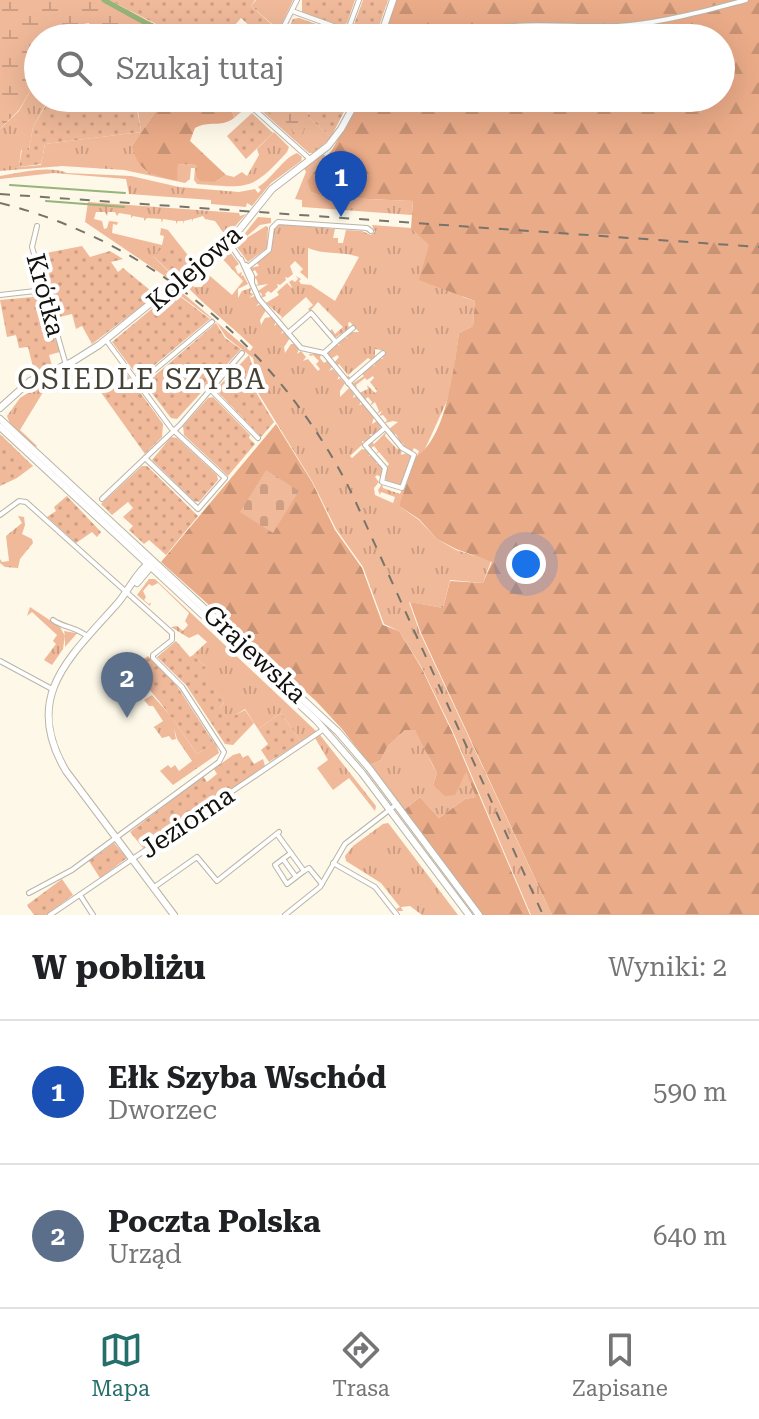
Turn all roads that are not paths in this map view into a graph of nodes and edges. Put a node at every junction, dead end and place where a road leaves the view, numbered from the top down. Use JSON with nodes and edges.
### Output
{"nodes":[{"id":1,"x":297,"y":0,"type":"edge"},
{"id":2,"x":359,"y":0,"type":"edge"},
{"id":3,"x":393,"y":0,"type":"edge"},
{"id":4,"x":746,"y":0,"type":"edge"},
{"id":5,"x":292,"y":11,"type":"junction"},
{"id":6,"x":285,"y":24,"type":"edge"},
{"id":7,"x":328,"y":24,"type":"edge"},
{"id":8,"x":350,"y":24,"type":"edge"},
{"id":9,"x":385,"y":24,"type":"edge"},
{"id":10,"x":635,"y":24,"type":"edge"},
{"id":11,"x":257,"y":112,"type":"edge"},
{"id":12,"x":350,"y":112,"type":"edge"},
{"id":13,"x":311,"y":160,"type":"junction"},
{"id":14,"x":37,"y":226,"type":"dead end"},
{"id":15,"x":371,"y":231,"type":"dead end"},
{"id":16,"x":228,"y":241,"type":"junction"},
{"id":17,"x":241,"y":259,"type":"junction"},
{"id":18,"x":248,"y":267,"type":"junction"},
{"id":19,"x":252,"y":285,"type":"junction"},
{"id":20,"x":44,"y":290,"type":"junction"},
{"id":21,"x":0,"y":295,"type":"edge"},
{"id":22,"x":212,"y":322,"type":"dead end"},
{"id":23,"x":353,"y":328,"type":"dead end"},
{"id":24,"x":288,"y":333,"type":"junction"},
{"id":25,"x":106,"y":340,"type":"junction"},
{"id":26,"x":336,"y":342,"type":"junction"},
{"id":27,"x":242,"y":353,"type":"dead end"},
{"id":28,"x":324,"y":353,"type":"junction"},
{"id":29,"x":383,"y":353,"type":"dead end"},
{"id":30,"x":66,"y":365,"type":"junction"},
{"id":31,"x":348,"y":383,"type":"junction"},
{"id":32,"x":138,"y":384,"type":"junction"},
{"id":33,"x":211,"y":390,"type":"junction"},
{"id":34,"x":1,"y":407,"type":"edge"},
{"id":35,"x":0,"y":419,"type":"edge"},
{"id":36,"x":0,"y":427,"type":"edge"},
{"id":37,"x":385,"y":428,"type":"junction"},
{"id":38,"x":174,"y":430,"type":"junction"},
{"id":39,"x":258,"y":438,"type":"dead end"},
{"id":40,"x":145,"y":458,"type":"junction"},
{"id":41,"x":102,"y":499,"type":"dead end"},
{"id":42,"x":0,"y":515,"type":"edge"},
{"id":43,"x":151,"y":563,"type":"junction"},
{"id":44,"x":130,"y":590,"type":"junction"},
{"id":45,"x":53,"y":620,"type":"dead end"},
{"id":46,"x":88,"y":637,"type":"junction"},
{"id":47,"x":0,"y":661,"type":"edge"},
{"id":48,"x":52,"y":689,"type":"junction"},
{"id":49,"x":324,"y":729,"type":"junction"},
{"id":50,"x":397,"y":804,"type":"junction"},
{"id":51,"x":390,"y":809,"type":"junction"},
{"id":52,"x":116,"y":838,"type":"junction"},
{"id":53,"x":291,"y":853,"type":"junction"},
{"id":54,"x":132,"y":859,"type":"junction"},
{"id":55,"x":283,"y":859,"type":"junction"},
{"id":56,"x":333,"y":863,"type":"junction"},
{"id":57,"x":304,"y":871,"type":"junction"},
{"id":58,"x":296,"y":877,"type":"junction"},
{"id":59,"x":322,"y":884,"type":"junction"},
{"id":60,"x":153,"y":888,"type":"junction"},
{"id":61,"x":29,"y":893,"type":"dead end"},
{"id":62,"x":80,"y":895,"type":"junction"},
{"id":63,"x":50,"y":915,"type":"edge"},
{"id":64,"x":93,"y":915,"type":"edge"},
{"id":65,"x":174,"y":915,"type":"edge"},
{"id":66,"x":285,"y":915,"type":"edge"},
{"id":67,"x":397,"y":915,"type":"edge"},
{"id":68,"x":469,"y":915,"type":"edge"},
{"id":69,"x":479,"y":915,"type":"edge"}],
"edges":[{"from":1,"to":5,"type":"street"},
{"from":2,"to":8,"type":"street"},
{"from":3,"to":9,"type":"main road"},
{"from":4,"to":10,"type":"street"},
{"from":5,"to":6,"type":"street"},
{"from":5,"to":7,"type":"street"},
{"from":11,"to":13,"type":"street"},
{"from":12,"to":13,"type":"main road","name":"Kolejowa"},
{"from":13,"to":16,"type":"main road","name":"Kolejowa"},
{"from":14,"to":20,"type":"street","name":"Krótka"},
{"from":15,"to":18,"type":"street"},
{"from":16,"to":17,"type":"street"},
{"from":16,"to":25,"type":"main road","name":"Kolejowa"},
{"from":17,"to":18,"type":"street"},
{"from":17,"to":19,"type":"street"},
{"from":18,"to":19,"type":"street"},
{"from":19,"to":24,"type":"street"},
{"from":20,"to":21,"type":"street"},
{"from":20,"to":30,"type":"street","name":"Krótka"},
{"from":22,"to":32,"type":"street"},
{"from":23,"to":26,"type":"street"},
{"from":24,"to":26,"type":"street"},
{"from":24,"to":28,"type":"street"},
{"from":25,"to":30,"type":"main road","name":"Kolejowa"},
{"from":25,"to":32,"type":"street"},
{"from":26,"to":28,"type":"street"},
{"from":27,"to":33,"type":"street"},
{"from":28,"to":31,"type":"street"},
{"from":29,"to":31,"type":"street"},
{"from":30,"to":34,"type":"main road","name":"Kolejowa"},
{"from":31,"to":37,"type":"street"},
{"from":32,"to":38,"type":"street"},
{"from":33,"to":38,"type":"street"},
{"from":33,"to":39,"type":"street"},
{"from":35,"to":43,"type":"main road","name":"Grajewska"},
{"from":36,"to":43,"type":"main road","name":"Grajewska"},
{"from":37,"to":37,"type":"street"},
{"from":38,"to":40,"type":"street"},
{"from":38,"to":40,"type":"street"},
{"from":40,"to":41,"type":"street"},
{"from":42,"to":44,"type":"street"},
{"from":43,"to":44,"type":"main road"},
{"from":43,"to":49,"type":"main road","name":"Grajewska"},
{"from":43,"to":50,"type":"main road","name":"Grajewska"},
{"from":44,"to":46,"type":"main road"},
{"from":44,"to":52,"type":"street"},
{"from":45,"to":46,"type":"street"},
{"from":46,"to":48,"type":"main road"},
{"from":47,"to":48,"type":"street"},
{"from":48,"to":52,"type":"main road"},
{"from":49,"to":51,"type":"main road","name":"Grajewska"},
{"from":49,"to":54,"type":"street","name":"Jeziorna"},
{"from":50,"to":51,"type":"street"},
{"from":50,"to":69,"type":"main road","name":"Grajewska"},
{"from":51,"to":56,"type":"street"},
{"from":51,"to":68,"type":"main road","name":"Grajewska"},
{"from":52,"to":54,"type":"main road"},
{"from":52,"to":61,"type":"street"},
{"from":53,"to":55,"type":"street"},
{"from":53,"to":57,"type":"street"},
{"from":53,"to":60,"type":"street"},
{"from":54,"to":60,"type":"main road"},
{"from":54,"to":62,"type":"street","name":"Jeziorna"},
{"from":55,"to":58,"type":"street"},
{"from":55,"to":58,"type":"street"},
{"from":56,"to":59,"type":"street"},
{"from":56,"to":67,"type":"street"},
{"from":57,"to":58,"type":"street"},
{"from":57,"to":59,"type":"street"},
{"from":59,"to":66,"type":"street"},
{"from":60,"to":65,"type":"main road"},
{"from":62,"to":63,"type":"street","name":"Jeziorna"},
{"from":62,"to":64,"type":"street"}]}
